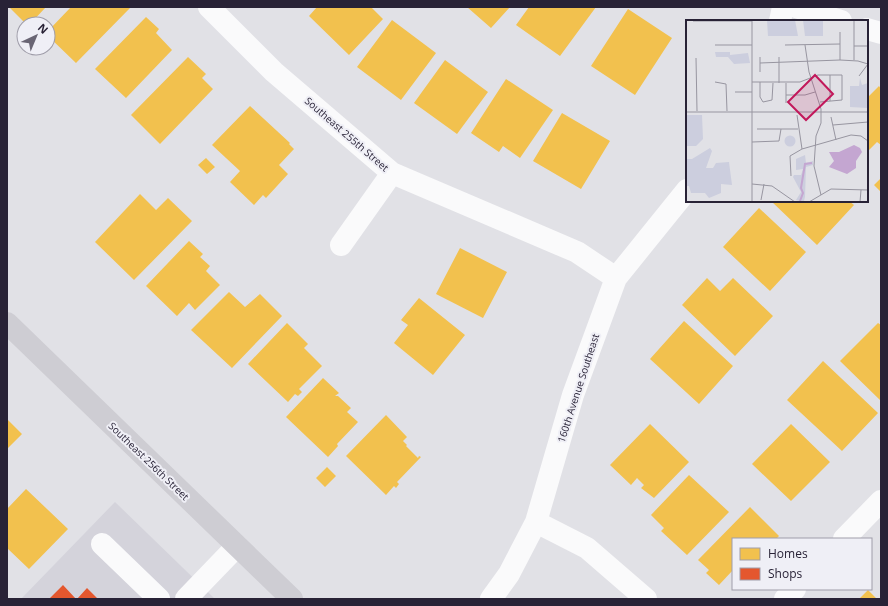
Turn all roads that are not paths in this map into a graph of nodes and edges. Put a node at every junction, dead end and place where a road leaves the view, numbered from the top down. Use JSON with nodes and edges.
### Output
{"nodes":[{"id":1,"x":209,"y":7,"type":"edge"},
{"id":2,"x":783,"y":7,"type":"edge"},
{"id":3,"x":796,"y":7,"type":"edge"},
{"id":4,"x":780,"y":20,"type":"edge"},
{"id":5,"x":838,"y":20,"type":"edge"},
{"id":6,"x":868,"y":29,"type":"edge"},
{"id":7,"x":881,"y":33,"type":"edge"},
{"id":8,"x":392,"y":173,"type":"junction"},
{"id":9,"x":686,"y":191,"type":"edge"},
{"id":10,"x":341,"y":245,"type":"dead end"},
{"id":11,"x":616,"y":278,"type":"junction"},
{"id":12,"x":7,"y":323,"type":"edge"},
{"id":13,"x":881,"y":501,"type":"edge"},
{"id":14,"x":536,"y":522,"type":"junction"},
{"id":15,"x":845,"y":538,"type":"edge"},
{"id":16,"x":102,"y":544,"type":"dead end"},
{"id":17,"x":237,"y":546,"type":"junction"},
{"id":18,"x":794,"y":590,"type":"edge"},
{"id":19,"x":159,"y":599,"type":"edge"},
{"id":20,"x":186,"y":599,"type":"edge"},
{"id":21,"x":292,"y":599,"type":"edge"},
{"id":22,"x":491,"y":599,"type":"edge"},
{"id":23,"x":646,"y":599,"type":"edge"},
{"id":24,"x":786,"y":599,"type":"edge"}],
"edges":[{"from":1,"to":8,"type":"street","name":"Southeast 255th Street"},
{"from":2,"to":4,"type":"street"},
{"from":3,"to":5,"type":"street"},
{"from":6,"to":7,"type":"street"},
{"from":8,"to":10,"type":"street"},
{"from":8,"to":11,"type":"street","name":"Southeast 255th Street"},
{"from":9,"to":11,"type":"street","name":"160th Avenue Southeast"},
{"from":11,"to":14,"type":"street","name":"160th Avenue Southeast"},
{"from":12,"to":17,"type":"main road","name":"Southeast 256th Street"},
{"from":13,"to":15,"type":"street"},
{"from":14,"to":22,"type":"street","name":"160th Avenue Southeast"},
{"from":14,"to":23,"type":"street"},
{"from":16,"to":19,"type":"street"},
{"from":17,"to":20,"type":"street"},
{"from":17,"to":21,"type":"main road","name":"Southeast 256th Street"},
{"from":18,"to":24,"type":"street"}]}
